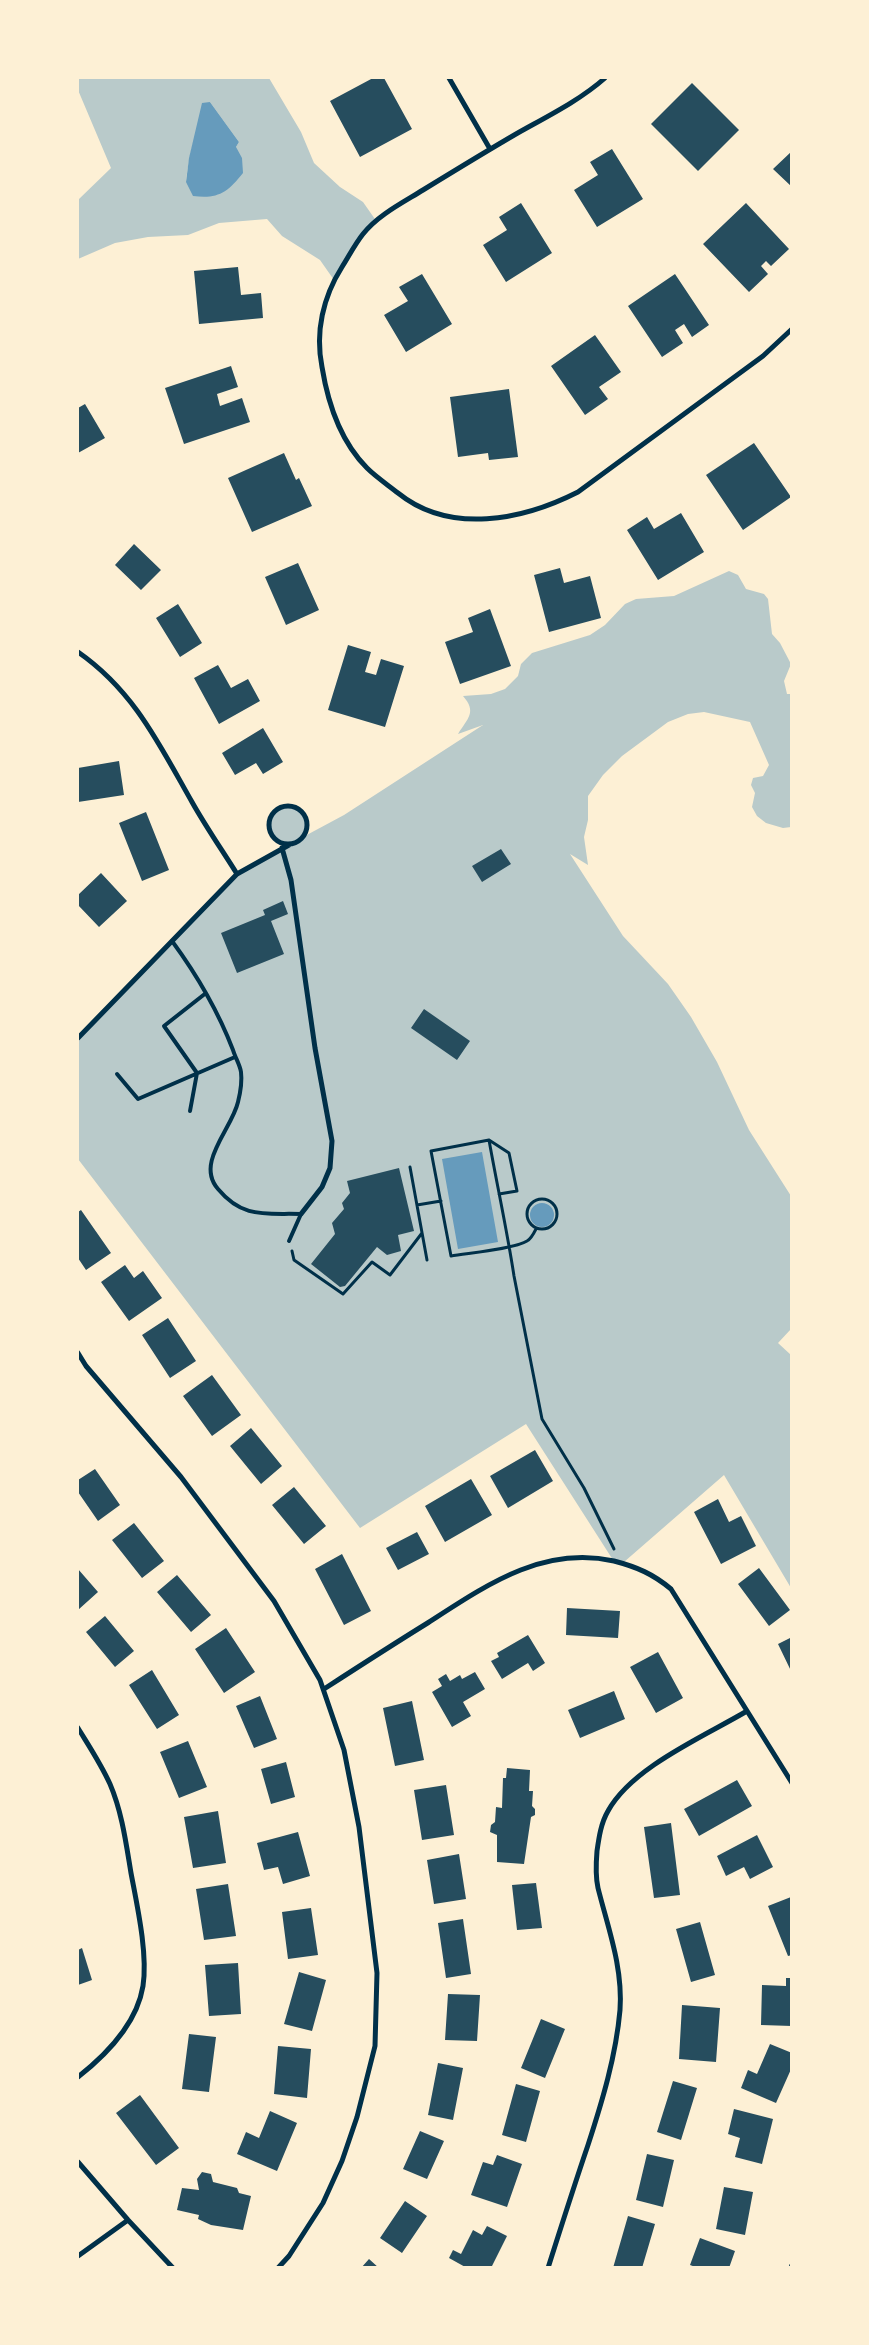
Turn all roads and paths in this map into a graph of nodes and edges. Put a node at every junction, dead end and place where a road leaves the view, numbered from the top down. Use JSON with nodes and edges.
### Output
{"nodes":[{"id":1,"x":448,"y":78,"type":"edge"},
{"id":2,"x":605,"y":78,"type":"edge"},
{"id":3,"x":490,"y":149,"type":"junction"},
{"id":4,"x":792,"y":329,"type":"edge"},
{"id":5,"x":78,"y":653,"type":"edge"},
{"id":6,"x":289,"y":845,"type":"junction"},
{"id":7,"x":282,"y":848,"type":"junction"},
{"id":8,"x":237,"y":874,"type":"junction"},
{"id":9,"x":172,"y":941,"type":"junction"},
{"id":10,"x":206,"y":993,"type":"junction"},
{"id":11,"x":78,"y":1038,"type":"edge"},
{"id":12,"x":235,"y":1057,"type":"junction"},
{"id":13,"x":197,"y":1073,"type":"junction"},
{"id":14,"x":117,"y":1074,"type":"dead end"},
{"id":15,"x":190,"y":1111,"type":"dead end"},
{"id":16,"x":489,"y":1140,"type":"junction"},
{"id":17,"x":410,"y":1167,"type":"dead end"},
{"id":18,"x":499,"y":1194,"type":"junction"},
{"id":19,"x":441,"y":1200,"type":"junction"},
{"id":20,"x":417,"y":1205,"type":"junction"},
{"id":21,"x":301,"y":1214,"type":"junction"},
{"id":22,"x":536,"y":1229,"type":"junction"},
{"id":23,"x":422,"y":1233,"type":"junction"},
{"id":24,"x":290,"y":1241,"type":"joint"},
{"id":25,"x":509,"y":1246,"type":"junction"},
{"id":26,"x":427,"y":1260,"type":"dead end"},
{"id":27,"x":78,"y":1353,"type":"edge"},
{"id":28,"x":609,"y":1540,"type":"dead end"},
{"id":29,"x":324,"y":1689,"type":"junction"},
{"id":30,"x":748,"y":1711,"type":"junction"},
{"id":31,"x":78,"y":1728,"type":"edge"},
{"id":32,"x":792,"y":1783,"type":"edge"},
{"id":33,"x":78,"y":2077,"type":"edge"},
{"id":34,"x":78,"y":2162,"type":"edge"},
{"id":35,"x":128,"y":2220,"type":"junction"},
{"id":36,"x":78,"y":2256,"type":"edge"},
{"id":37,"x":173,"y":2268,"type":"edge"},
{"id":38,"x":278,"y":2268,"type":"edge"},
{"id":39,"x":548,"y":2268,"type":"edge"}],
"edges":[{"from":1,"to":3,"type":"street"},
{"from":2,"to":3,"type":"street"},
{"from":3,"to":4,"type":"street"},
{"from":5,"to":8,"type":"street"},
{"from":6,"to":6,"type":"street"},
{"from":6,"to":7,"type":"street"},
{"from":7,"to":8,"type":"street"},
{"from":7,"to":21,"type":"street"},
{"from":8,"to":9,"type":"street"},
{"from":9,"to":10,"type":"lane"},
{"from":9,"to":11,"type":"street"},
{"from":10,"to":12,"type":"lane"},
{"from":10,"to":13,"type":"lane"},
{"from":12,"to":13,"type":"lane"},
{"from":12,"to":21,"type":"lane"},
{"from":13,"to":14,"type":"lane"},
{"from":13,"to":15,"type":"lane"},
{"from":16,"to":18,"type":"path"},
{"from":16,"to":18,"type":"path"},
{"from":16,"to":19,"type":"path"},
{"from":17,"to":20,"type":"path"},
{"from":18,"to":25,"type":"path"},
{"from":19,"to":20,"type":"path"},
{"from":19,"to":25,"type":"path"},
{"from":20,"to":23,"type":"path"},
{"from":21,"to":24,"type":"lane"},
{"from":22,"to":22,"type":"path"},
{"from":22,"to":25,"type":"path"},
{"from":23,"to":24,"type":"path"},
{"from":23,"to":26,"type":"path"},
{"from":25,"to":28,"type":"path"},
{"from":27,"to":29,"type":"street"},
{"from":29,"to":30,"type":"street"},
{"from":29,"to":38,"type":"street"},
{"from":30,"to":32,"type":"street"},
{"from":30,"to":39,"type":"street"},
{"from":31,"to":33,"type":"street"},
{"from":34,"to":35,"type":"street"},
{"from":35,"to":36,"type":"street"},
{"from":35,"to":37,"type":"street"}]}
